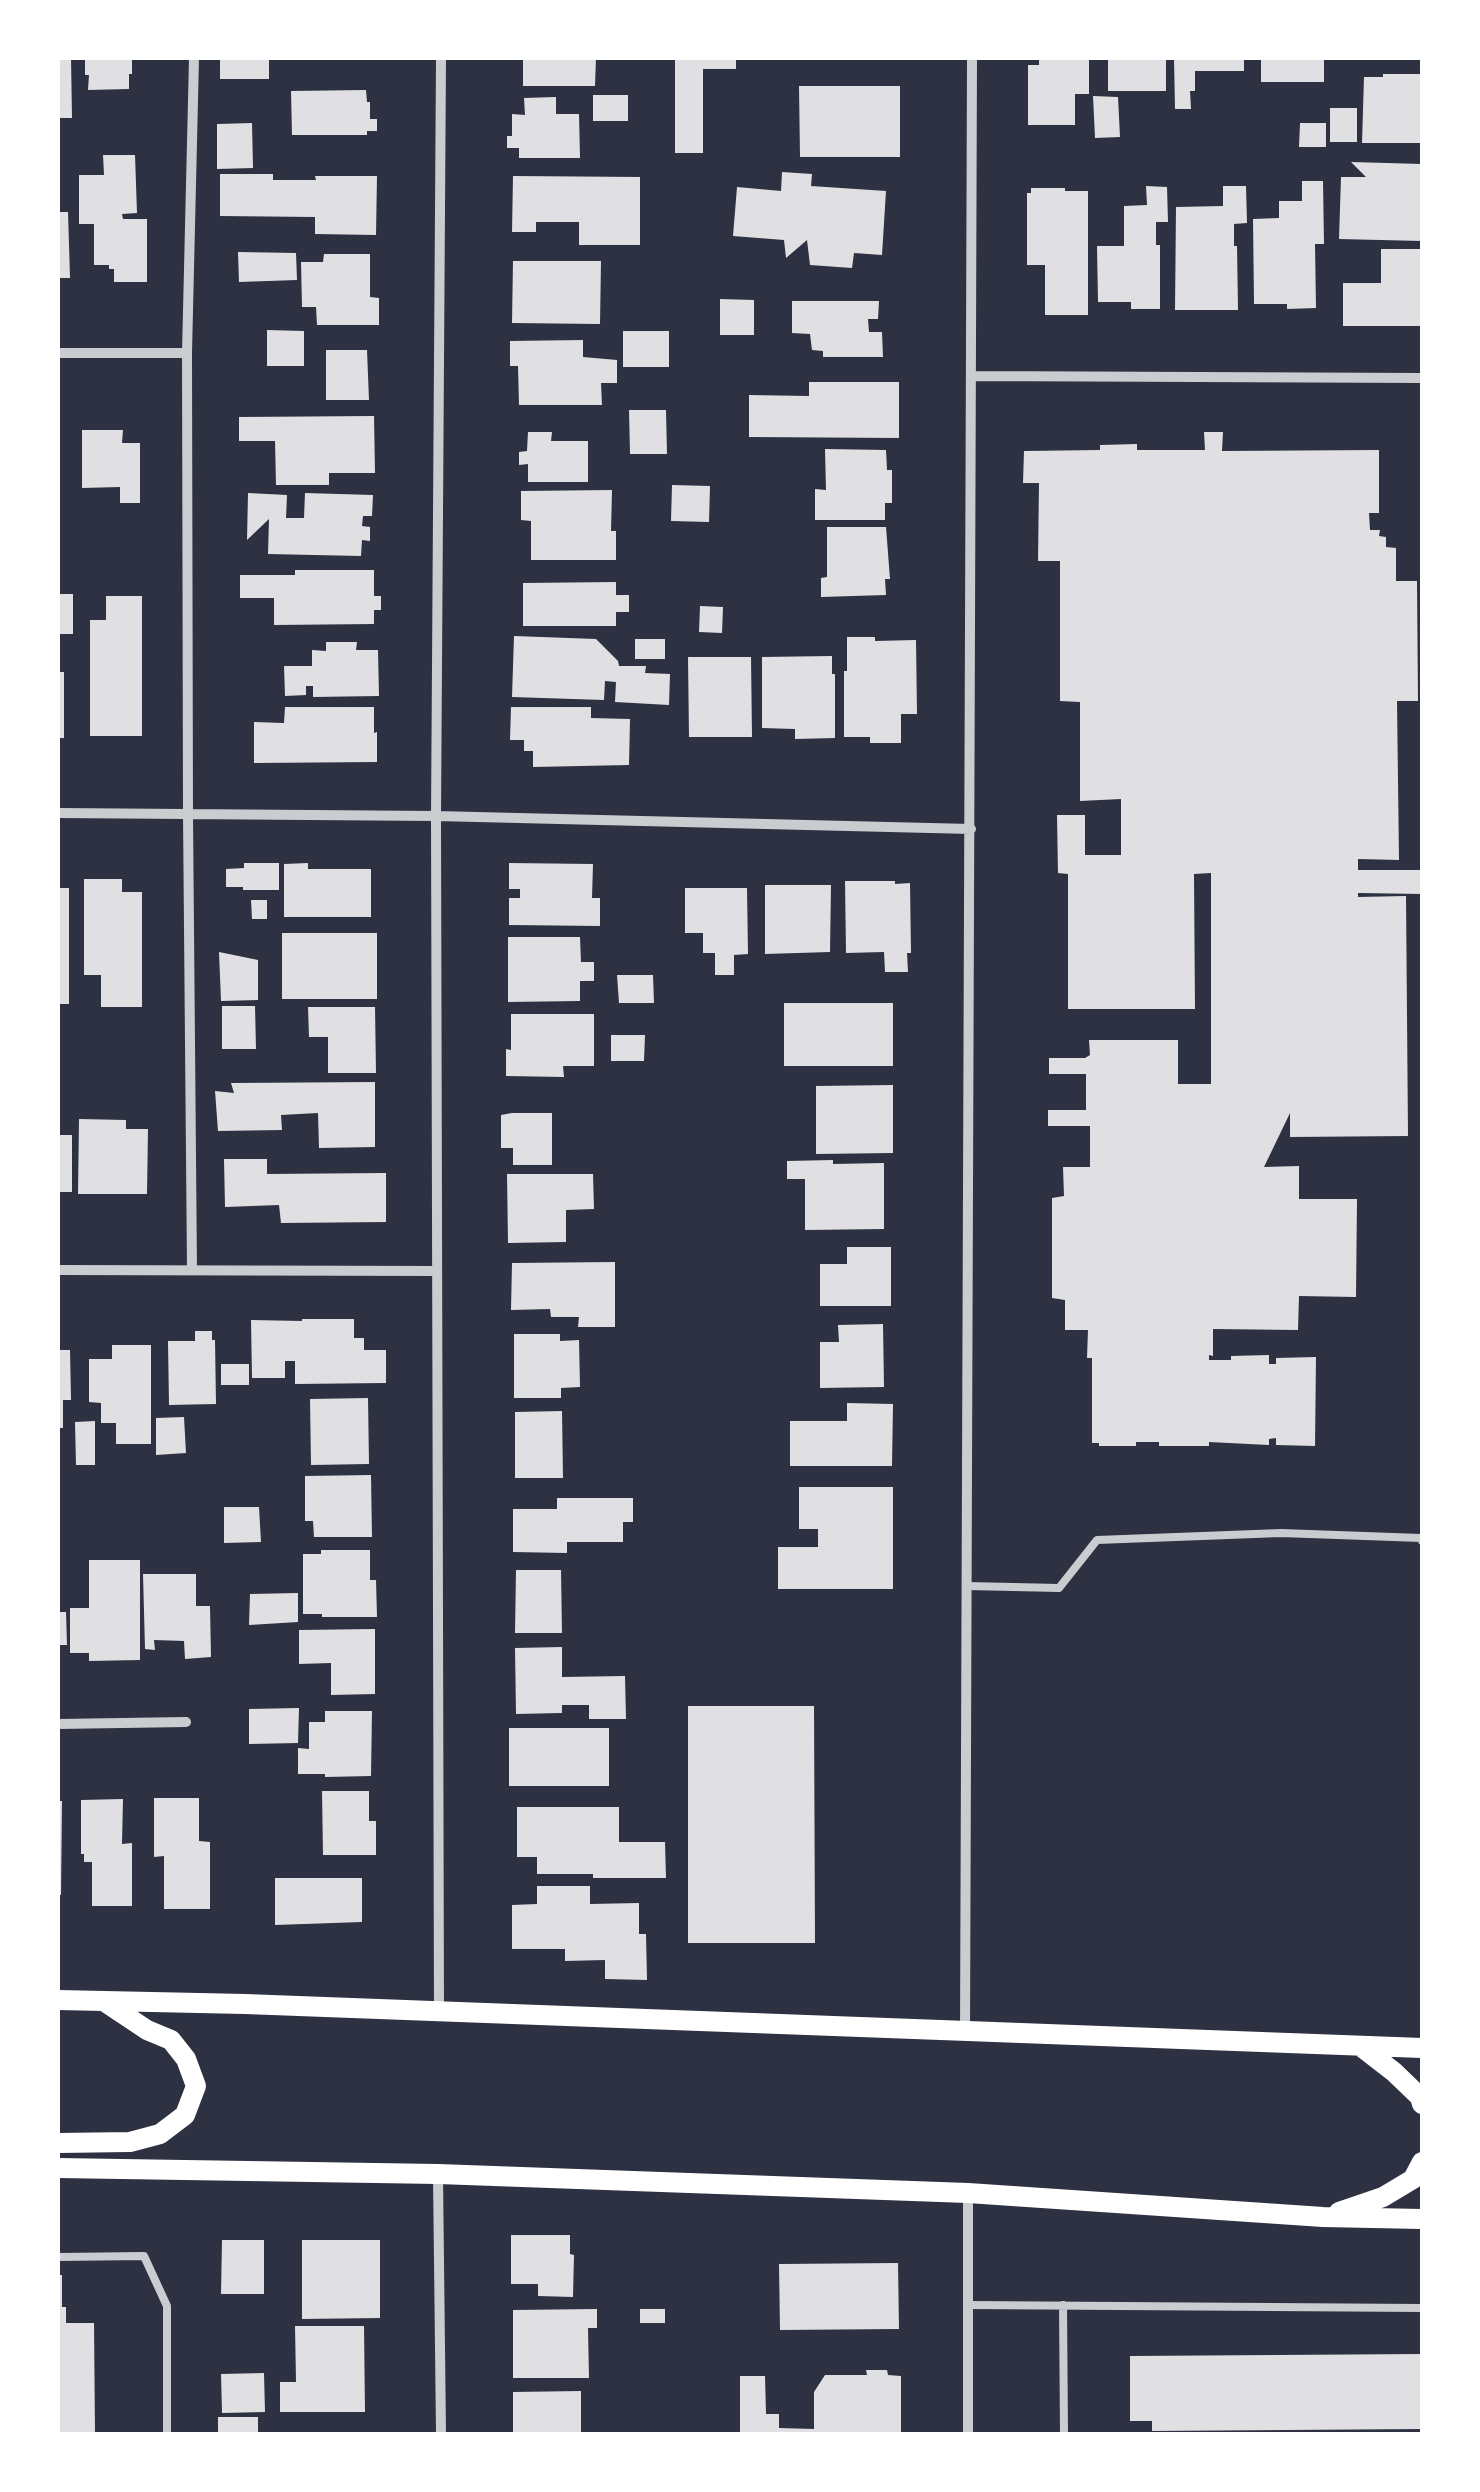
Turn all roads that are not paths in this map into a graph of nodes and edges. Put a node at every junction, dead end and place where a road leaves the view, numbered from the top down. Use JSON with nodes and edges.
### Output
{"nodes":[{"id":1,"x":194,"y":58,"type":"edge"},
{"id":2,"x":441,"y":58,"type":"edge"},
{"id":3,"x":972,"y":58,"type":"edge"},
{"id":4,"x":58,"y":353,"type":"edge"},
{"id":5,"x":187,"y":353,"type":"junction"},
{"id":6,"x":973,"y":376,"type":"junction"},
{"id":7,"x":1422,"y":378,"type":"edge"},
{"id":8,"x":58,"y":812,"type":"edge"},
{"id":9,"x":188,"y":814,"type":"junction"},
{"id":10,"x":436,"y":816,"type":"junction"},
{"id":11,"x":971,"y":830,"type":"junction"},
{"id":12,"x":58,"y":1270,"type":"edge"},
{"id":13,"x":192,"y":1270,"type":"junction"},
{"id":14,"x":436,"y":1272,"type":"junction"},
{"id":15,"x":1422,"y":1541,"type":"edge"},
{"id":16,"x":968,"y":1586,"type":"junction"},
{"id":17,"x":186,"y":1722,"type":"dead end"},
{"id":18,"x":58,"y":1724,"type":"edge"},
{"id":19,"x":58,"y":2000,"type":"edge"},
{"id":20,"x":105,"y":2002,"type":"junction"},
{"id":21,"x":439,"y":2012,"type":"junction"},
{"id":22,"x":965,"y":2033,"type":"junction"},
{"id":23,"x":1363,"y":2048,"type":"junction"},
{"id":24,"x":1422,"y":2048,"type":"edge"},
{"id":25,"x":1422,"y":2104,"type":"edge"},
{"id":26,"x":58,"y":2143,"type":"edge"},
{"id":27,"x":1422,"y":2162,"type":"edge"},
{"id":28,"x":58,"y":2168,"type":"edge"},
{"id":29,"x":438,"y":2174,"type":"junction"},
{"id":30,"x":968,"y":2193,"type":"junction"},
{"id":31,"x":1323,"y":2217,"type":"junction"},
{"id":32,"x":1422,"y":2219,"type":"edge"},
{"id":33,"x":58,"y":2257,"type":"edge"},
{"id":34,"x":968,"y":2304,"type":"junction"},
{"id":35,"x":1063,"y":2305,"type":"junction"},
{"id":36,"x":1422,"y":2308,"type":"edge"},
{"id":37,"x":167,"y":2434,"type":"edge"},
{"id":38,"x":441,"y":2434,"type":"edge"},
{"id":39,"x":968,"y":2434,"type":"edge"},
{"id":40,"x":1064,"y":2434,"type":"edge"}],
"edges":[{"from":1,"to":5,"type":"street"},
{"from":2,"to":10,"type":"street"},
{"from":3,"to":6,"type":"street"},
{"from":4,"to":5,"type":"street"},
{"from":5,"to":9,"type":"street"},
{"from":6,"to":7,"type":"street"},
{"from":6,"to":11,"type":"street"},
{"from":8,"to":9,"type":"street"},
{"from":9,"to":10,"type":"street"},
{"from":9,"to":13,"type":"street"},
{"from":10,"to":11,"type":"street"},
{"from":10,"to":14,"type":"street"},
{"from":11,"to":16,"type":"street"},
{"from":12,"to":13,"type":"street"},
{"from":13,"to":14,"type":"street"},
{"from":14,"to":21,"type":"street"},
{"from":15,"to":16,"type":"lane"},
{"from":16,"to":22,"type":"street"},
{"from":17,"to":18,"type":"street"},
{"from":19,"to":20,"type":"main road"},
{"from":20,"to":21,"type":"main road"},
{"from":20,"to":26,"type":"main road"},
{"from":21,"to":22,"type":"main road"},
{"from":22,"to":23,"type":"main road"},
{"from":23,"to":24,"type":"main road"},
{"from":23,"to":25,"type":"main road"},
{"from":27,"to":31,"type":"main road"},
{"from":28,"to":29,"type":"main road"},
{"from":29,"to":30,"type":"main road"},
{"from":29,"to":38,"type":"street"},
{"from":30,"to":31,"type":"main road"},
{"from":30,"to":34,"type":"street"},
{"from":31,"to":32,"type":"main road"},
{"from":33,"to":37,"type":"lane"},
{"from":34,"to":35,"type":"lane"},
{"from":34,"to":39,"type":"street"},
{"from":35,"to":36,"type":"lane"},
{"from":35,"to":40,"type":"lane"}]}
